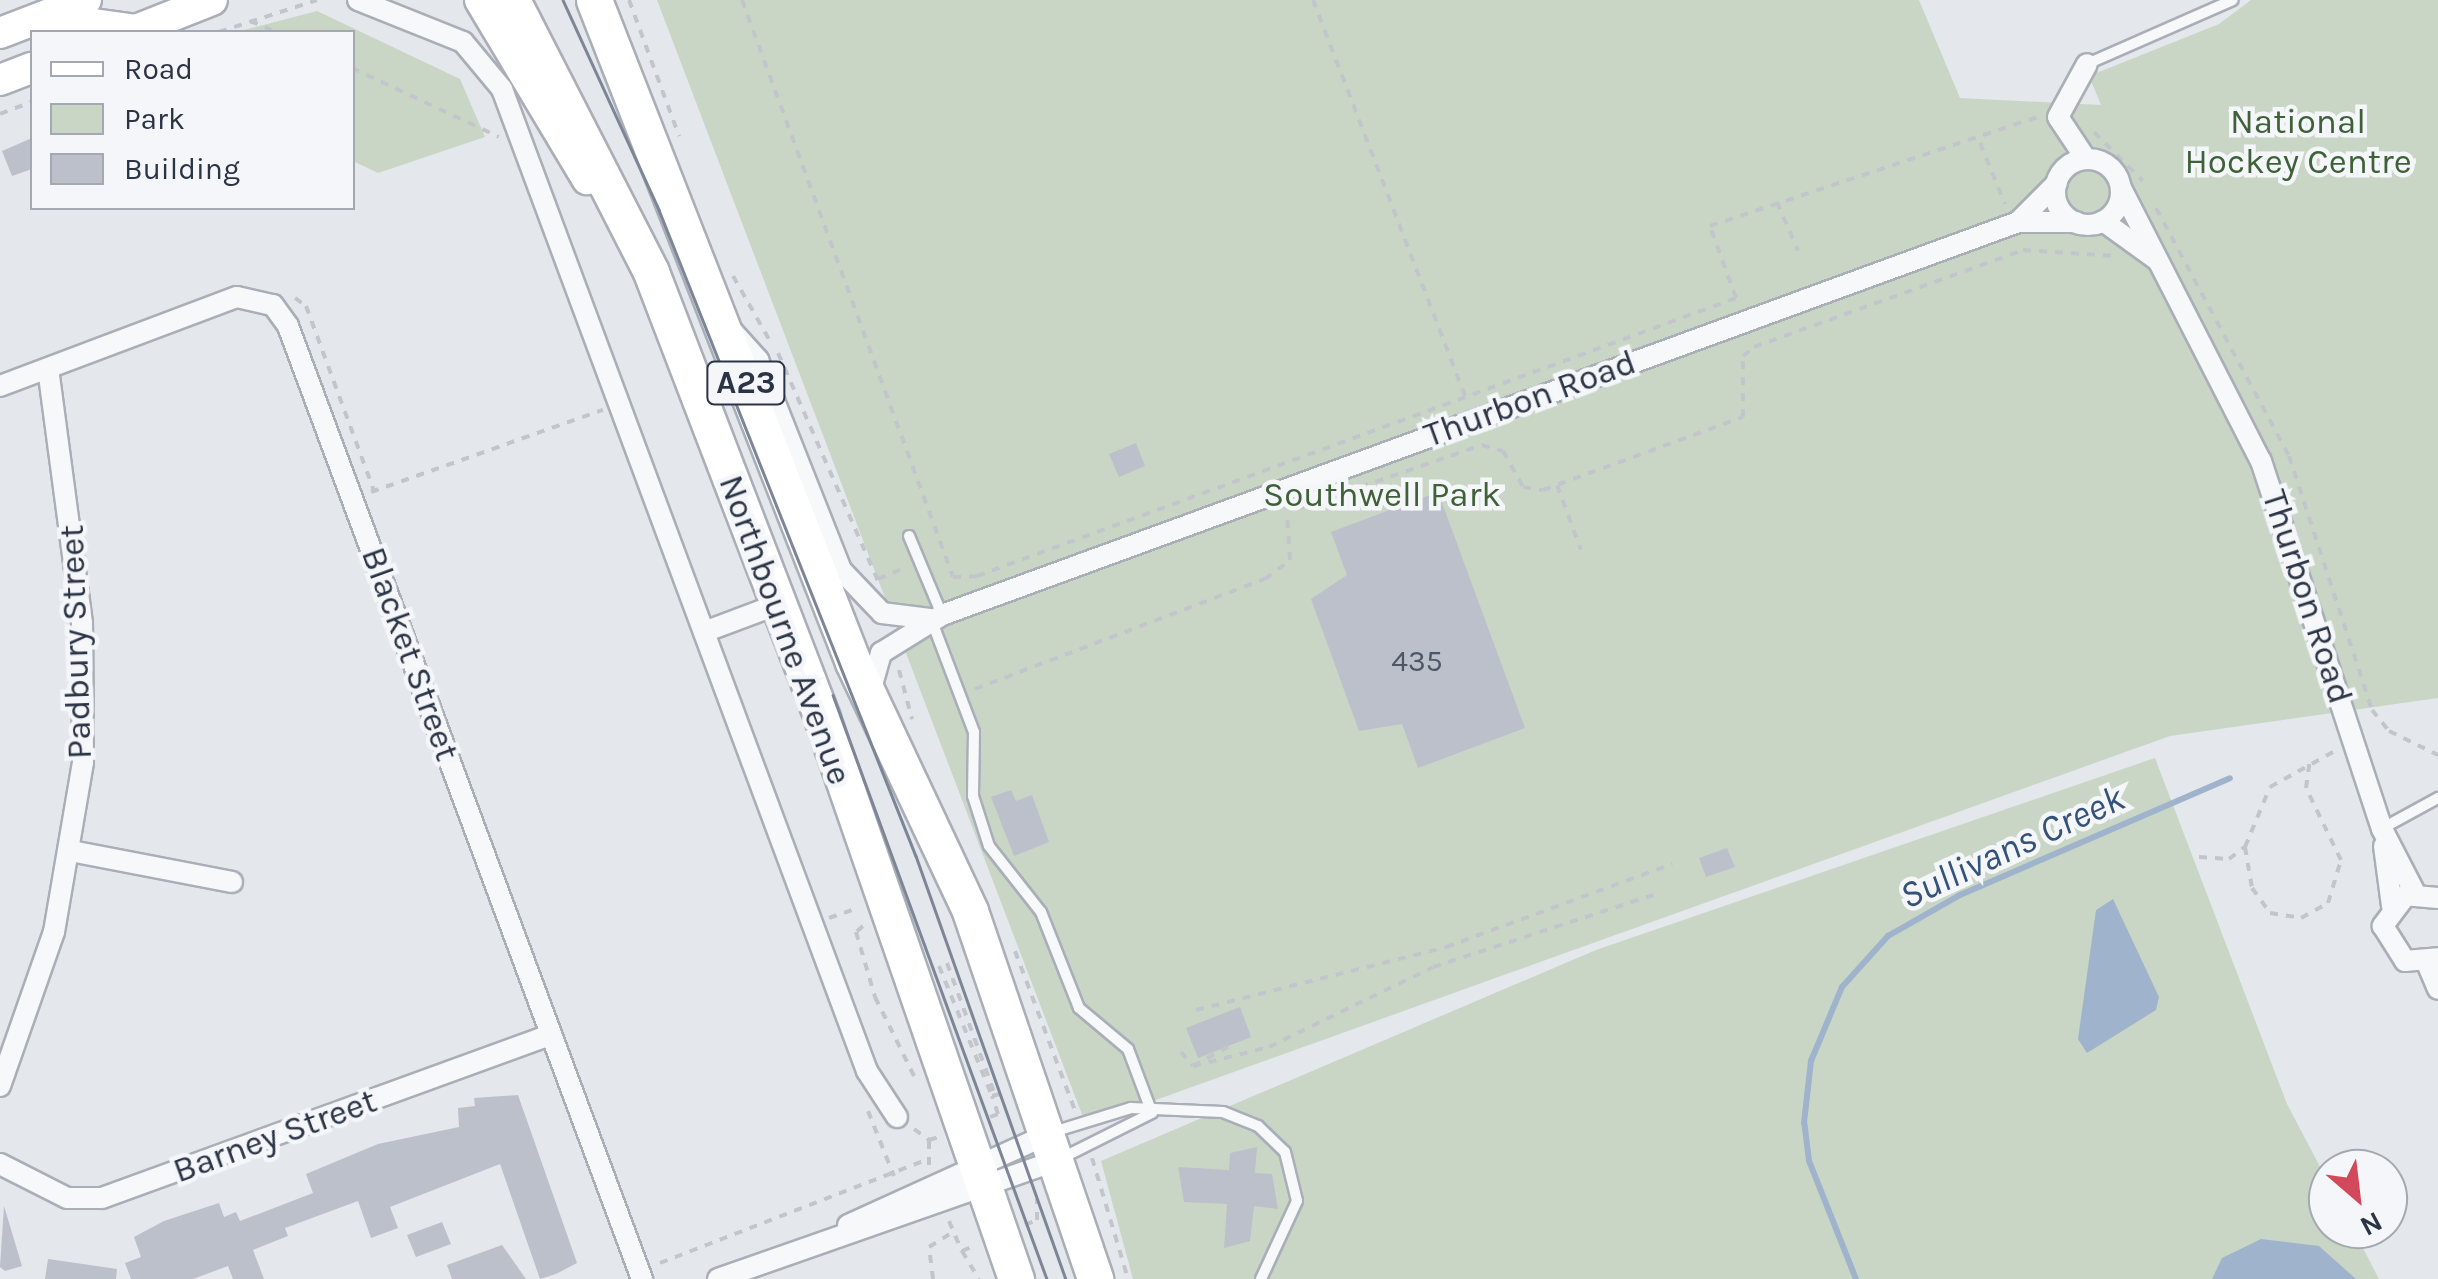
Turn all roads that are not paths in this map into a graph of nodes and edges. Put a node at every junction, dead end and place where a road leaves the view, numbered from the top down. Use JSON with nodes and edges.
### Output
{"nodes":[{"id":1,"x":86,"y":0,"type":"edge"},
{"id":2,"x":212,"y":0,"type":"edge"},
{"id":3,"x":358,"y":0,"type":"edge"},
{"id":4,"x":480,"y":0,"type":"edge"},
{"id":5,"x":512,"y":0,"type":"edge"},
{"id":6,"x":594,"y":0,"type":"edge"},
{"id":7,"x":2233,"y":0,"type":"edge"},
{"id":8,"x":388,"y":7,"type":"edge"},
{"id":9,"x":39,"y":9,"type":"edge"},
{"id":10,"x":130,"y":30,"type":"edge"},
{"id":11,"x":137,"y":30,"type":"edge"},
{"id":12,"x":0,"y":33,"type":"edge"},
{"id":13,"x":2087,"y":64,"type":"joint"},
{"id":14,"x":30,"y":69,"type":"edge"},
{"id":15,"x":0,"y":80,"type":"edge"},
{"id":16,"x":2048,"y":120,"type":"junction"},
{"id":17,"x":2086,"y":159,"type":"junction"},
{"id":18,"x":2058,"y":180,"type":"junction"},
{"id":19,"x":2121,"y":188,"type":"junction"},
{"id":20,"x":2103,"y":221,"type":"junction"},
{"id":21,"x":2076,"y":222,"type":"junction"},
{"id":22,"x":2016,"y":223,"type":"junction"},
{"id":23,"x":639,"y":244,"type":"junction"},
{"id":24,"x":2163,"y":264,"type":"junction"},
{"id":25,"x":722,"y":319,"type":"junction"},
{"id":26,"x":48,"y":368,"type":"junction"},
{"id":27,"x":0,"y":386,"type":"edge"},
{"id":28,"x":909,"y":536,"type":"dead end"},
{"id":29,"x":861,"y":596,"type":"joint"},
{"id":30,"x":779,"y":604,"type":"junction"},
{"id":31,"x":936,"y":617,"type":"junction"},
{"id":32,"x":704,"y":632,"type":"junction"},
{"id":33,"x":870,"y":700,"type":"junction"},
{"id":34,"x":2438,"y":798,"type":"edge"},
{"id":35,"x":2382,"y":829,"type":"junction"},
{"id":36,"x":71,"y":852,"type":"junction"},
{"id":37,"x":232,"y":882,"type":"dead end"},
{"id":38,"x":2415,"y":893,"type":"junction"},
{"id":39,"x":2438,"y":898,"type":"edge"},
{"id":40,"x":2392,"y":906,"type":"junction"},
{"id":41,"x":2432,"y":961,"type":"edge"},
{"id":42,"x":2438,"y":989,"type":"edge"},
{"id":43,"x":551,"y":1035,"type":"junction"},
{"id":44,"x":0,"y":1086,"type":"edge"},
{"id":45,"x":1152,"y":1113,"type":"junction"},
{"id":46,"x":897,"y":1117,"type":"dead end"},
{"id":47,"x":1056,"y":1146,"type":"junction"},
{"id":48,"x":0,"y":1164,"type":"edge"},
{"id":49,"x":979,"y":1176,"type":"junction"},
{"id":50,"x":640,"y":1275,"type":"edge"},
{"id":51,"x":718,"y":1279,"type":"edge"},
{"id":52,"x":1016,"y":1279,"type":"edge"},
{"id":53,"x":1095,"y":1279,"type":"edge"},
{"id":54,"x":1261,"y":1279,"type":"edge"}],
"edges":[{"from":1,"to":9,"type":"main road"},
{"from":2,"to":11,"type":"main road"},
{"from":3,"to":8,"type":"street"},
{"from":4,"to":23,"type":"main road"},
{"from":5,"to":23,"type":"highway","name":"Northbourne Avenue","number":"A23"},
{"from":6,"to":25,"type":"highway","name":"Northbourne Avenue","number":"A23"},
{"from":7,"to":13,"type":"lane"},
{"from":8,"to":32,"type":"street"},
{"from":9,"to":10,"type":"main road"},
{"from":9,"to":12,"type":"main road"},
{"from":13,"to":16,"type":"street"},
{"from":14,"to":15,"type":"main road"},
{"from":16,"to":17,"type":"street","name":"Thurbon Road"},
{"from":16,"to":18,"type":"street"},
{"from":17,"to":18,"type":"street","name":"Thurbon Road"},
{"from":17,"to":19,"type":"street","name":"Thurbon Road"},
{"from":18,"to":21,"type":"street"},
{"from":18,"to":22,"type":"street","name":"Thurbon Road"},
{"from":19,"to":20,"type":"street"},
{"from":19,"to":24,"type":"street","name":"Thurbon Road"},
{"from":20,"to":21,"type":"street","name":"Thurbon Road"},
{"from":20,"to":24,"type":"street","name":"Thurbon Road"},
{"from":21,"to":22,"type":"street","name":"Thurbon Road"},
{"from":22,"to":31,"type":"street","name":"Thurbon Road"},
{"from":23,"to":30,"type":"highway","name":"Northbourne Avenue","number":"A23"},
{"from":24,"to":35,"type":"street","name":"Thurbon Road"},
{"from":25,"to":29,"type":"street","name":"Northbourne Avenue"},
{"from":25,"to":33,"type":"highway","name":"Northbourne Avenue","number":"A23"},
{"from":26,"to":27,"type":"street","name":"Blacket Street"},
{"from":26,"to":36,"type":"street","name":"Padbury Street"},
{"from":26,"to":43,"type":"street","name":"Blacket Street"},
{"from":28,"to":31,"type":"lane"},
{"from":29,"to":31,"type":"street","name":"Thurbon Road"},
{"from":30,"to":32,"type":"street"},
{"from":30,"to":49,"type":"highway","name":"Northbourne Avenue","number":"A23"},
{"from":31,"to":33,"type":"street","name":"Thurbon Road"},
{"from":31,"to":45,"type":"lane"},
{"from":32,"to":46,"type":"street"},
{"from":33,"to":47,"type":"highway","name":"Northbourne Avenue","number":"A23"},
{"from":34,"to":35,"type":"lane"},
{"from":35,"to":38,"type":"street","name":"Thurbon Road"},
{"from":35,"to":40,"type":"street","name":"Thurbon Road"},
{"from":36,"to":37,"type":"street"},
{"from":36,"to":44,"type":"street","name":"Padbury Street"},
{"from":38,"to":39,"type":"street"},
{"from":38,"to":40,"type":"street"},
{"from":40,"to":41,"type":"street","name":"Thurbon Road"},
{"from":41,"to":42,"type":"street"},
{"from":43,"to":48,"type":"street","name":"Barney Street"},
{"from":43,"to":50,"type":"street","name":"Blacket Street"},
{"from":45,"to":47,"type":"lane"},
{"from":45,"to":47,"type":"lane"},
{"from":45,"to":54,"type":"lane"},
{"from":47,"to":49,"type":"street"},
{"from":47,"to":53,"type":"highway","name":"Northbourne Avenue","number":"A23"},
{"from":49,"to":51,"type":"street"},
{"from":49,"to":52,"type":"highway","name":"Northbourne Avenue","number":"A23"}]}
